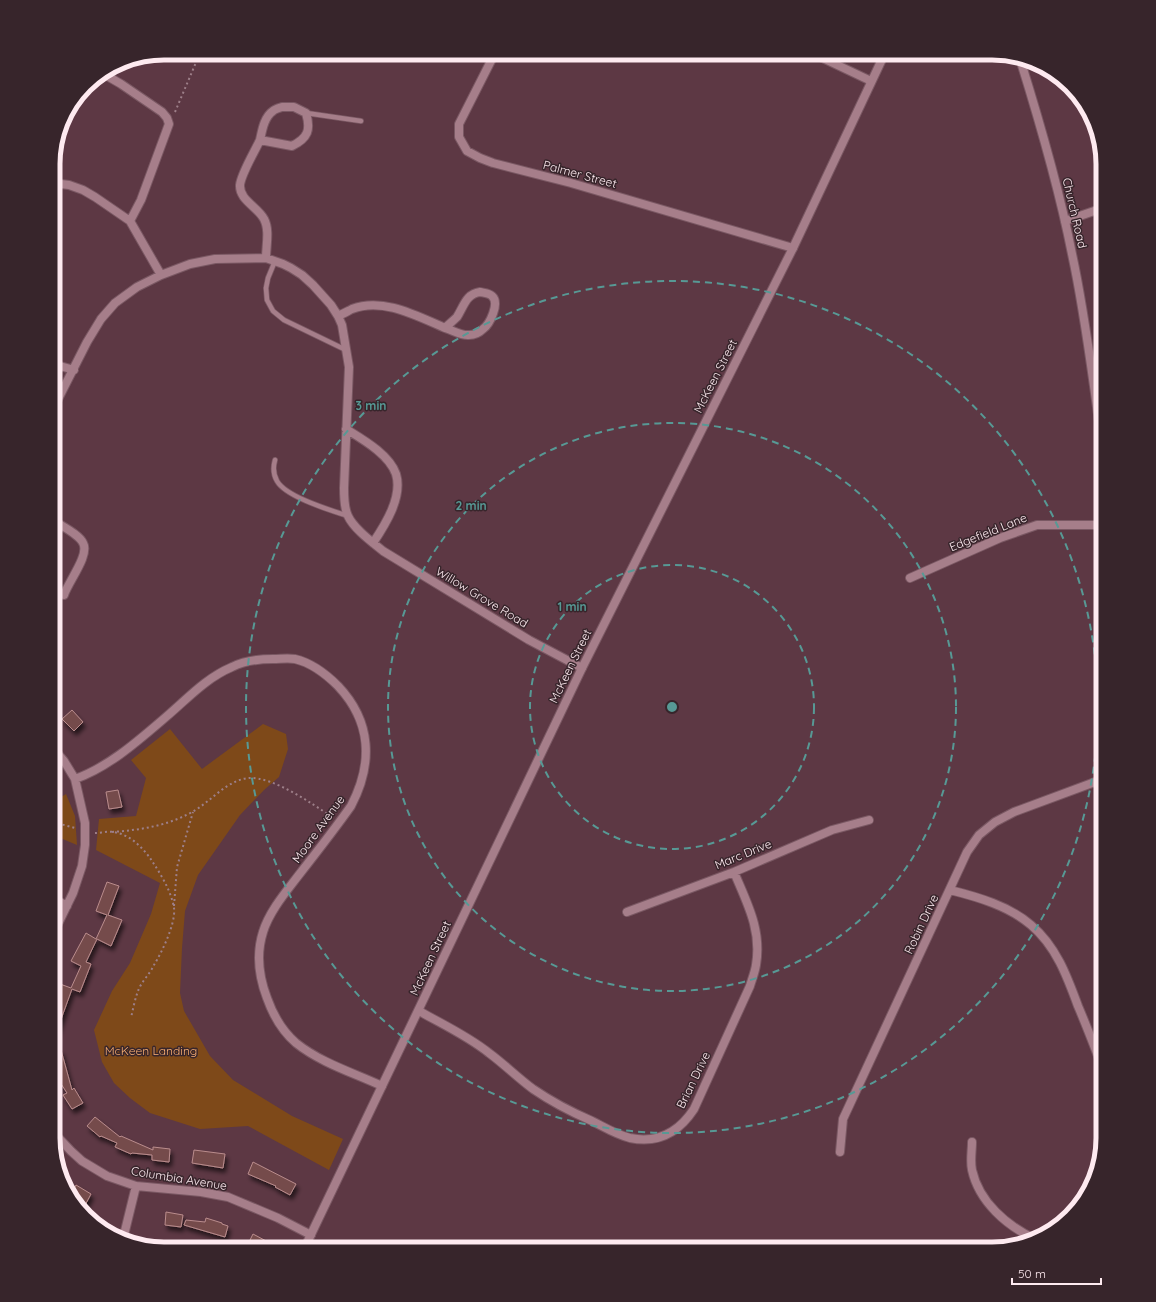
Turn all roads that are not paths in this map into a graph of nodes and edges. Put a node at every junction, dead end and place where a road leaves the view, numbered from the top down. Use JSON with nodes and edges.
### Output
{"nodes":[{"id":1,"x":491,"y":60,"type":"edge"},
{"id":2,"x":827,"y":60,"type":"edge"},
{"id":3,"x":882,"y":60,"type":"edge"},
{"id":4,"x":1022,"y":64,"type":"edge"},
{"id":5,"x":107,"y":77,"type":"edge"},
{"id":6,"x":871,"y":81,"type":"junction"},
{"id":7,"x":306,"y":113,"type":"junction"},
{"id":8,"x":361,"y":120,"type":"dead end"},
{"id":9,"x":260,"y":140,"type":"junction"},
{"id":10,"x":60,"y":184,"type":"edge"},
{"id":11,"x":1096,"y":210,"type":"edge"},
{"id":12,"x":130,"y":221,"type":"junction"},
{"id":13,"x":1065,"y":221,"type":"junction"},
{"id":14,"x":794,"y":248,"type":"junction"},
{"id":15,"x":266,"y":258,"type":"junction"},
{"id":16,"x":275,"y":261,"type":"junction"},
{"id":17,"x":161,"y":275,"type":"junction"},
{"id":18,"x":338,"y":316,"type":"junction"},
{"id":19,"x":445,"y":328,"type":"junction"},
{"id":20,"x":347,"y":350,"type":"junction"},
{"id":21,"x":60,"y":366,"type":"edge"},
{"id":22,"x":74,"y":370,"type":"junction"},
{"id":23,"x":60,"y":395,"type":"edge"},
{"id":24,"x":1096,"y":402,"type":"edge"},
{"id":25,"x":346,"y":429,"type":"junction"},
{"id":26,"x":274,"y":460,"type":"dead end"},
{"id":27,"x":348,"y":516,"type":"junction"},
{"id":28,"x":60,"y":525,"type":"edge"},
{"id":29,"x":1096,"y":525,"type":"edge"},
{"id":30,"x":373,"y":543,"type":"junction"},
{"id":31,"x":910,"y":578,"type":"dead end"},
{"id":32,"x":64,"y":594,"type":"dead end"},
{"id":33,"x":582,"y":668,"type":"junction"},
{"id":34,"x":60,"y":756,"type":"edge"},
{"id":35,"x":75,"y":780,"type":"junction"},
{"id":36,"x":1096,"y":782,"type":"edge"},
{"id":37,"x":869,"y":820,"type":"dead end"},
{"id":38,"x":734,"y":872,"type":"junction"},
{"id":39,"x":950,"y":890,"type":"junction"},
{"id":40,"x":60,"y":902,"type":"edge"},
{"id":41,"x":67,"y":906,"type":"junction"},
{"id":42,"x":627,"y":912,"type":"dead end"},
{"id":43,"x":60,"y":920,"type":"edge"},
{"id":44,"x":419,"y":1011,"type":"junction"},
{"id":45,"x":1096,"y":1051,"type":"edge"},
{"id":46,"x":382,"y":1086,"type":"junction"},
{"id":47,"x":60,"y":1141,"type":"edge"},
{"id":48,"x":972,"y":1142,"type":"dead end"},
{"id":49,"x":840,"y":1152,"type":"dead end"},
{"id":50,"x":136,"y":1186,"type":"junction"},
{"id":51,"x":124,"y":1234,"type":"edge"},
{"id":52,"x":311,"y":1235,"type":"junction"},
{"id":53,"x":1028,"y":1236,"type":"edge"},
{"id":54,"x":308,"y":1242,"type":"edge"}],
"edges":[{"from":1,"to":14,"type":"street","name":"Palmer Street"},
{"from":2,"to":6,"type":"street"},
{"from":3,"to":6,"type":"street","name":"McKeen Street"},
{"from":4,"to":13,"type":"street","name":"Church Road"},
{"from":5,"to":12,"type":"street"},
{"from":6,"to":14,"type":"street","name":"McKeen Street"},
{"from":7,"to":8,"type":"lane"},
{"from":7,"to":9,"type":"street"},
{"from":7,"to":9,"type":"street"},
{"from":9,"to":15,"type":"street"},
{"from":10,"to":12,"type":"street"},
{"from":11,"to":13,"type":"street"},
{"from":12,"to":17,"type":"street"},
{"from":13,"to":24,"type":"street","name":"Church Road"},
{"from":14,"to":33,"type":"street","name":"McKeen Street"},
{"from":15,"to":16,"type":"street","name":"Willow Grove Road"},
{"from":15,"to":17,"type":"street","name":"Willow Grove Road"},
{"from":16,"to":18,"type":"street","name":"Willow Grove Road"},
{"from":16,"to":20,"type":"lane"},
{"from":17,"to":22,"type":"street","name":"Willow Grove Road"},
{"from":18,"to":19,"type":"street"},
{"from":18,"to":20,"type":"street","name":"Willow Grove Road"},
{"from":19,"to":19,"type":"street"},
{"from":20,"to":25,"type":"street","name":"Willow Grove Road"},
{"from":21,"to":22,"type":"street"},
{"from":22,"to":23,"type":"street","name":"Willow Grove Road"},
{"from":25,"to":27,"type":"street","name":"Willow Grove Road"},
{"from":25,"to":30,"type":"street"},
{"from":26,"to":27,"type":"lane"},
{"from":27,"to":30,"type":"street","name":"Willow Grove Road"},
{"from":28,"to":32,"type":"street"},
{"from":29,"to":31,"type":"street","name":"Edgefield Lane"},
{"from":30,"to":33,"type":"street","name":"Willow Grove Road"},
{"from":33,"to":44,"type":"street","name":"McKeen Street"},
{"from":34,"to":35,"type":"street"},
{"from":35,"to":41,"type":"street"},
{"from":35,"to":46,"type":"street","name":"Moore Avenue"},
{"from":36,"to":39,"type":"street","name":"Robin Drive"},
{"from":37,"to":38,"type":"street","name":"Marc Drive"},
{"from":38,"to":42,"type":"street","name":"Marc Drive"},
{"from":38,"to":44,"type":"street","name":"Brian Drive"},
{"from":39,"to":45,"type":"street"},
{"from":39,"to":49,"type":"street","name":"Robin Drive"},
{"from":40,"to":41,"type":"street"},
{"from":41,"to":43,"type":"street"},
{"from":44,"to":46,"type":"street","name":"McKeen Street"},
{"from":46,"to":52,"type":"street","name":"McKeen Street"},
{"from":47,"to":50,"type":"street","name":"Columbia Avenue"},
{"from":48,"to":53,"type":"street"},
{"from":50,"to":51,"type":"street"},
{"from":50,"to":52,"type":"street","name":"Columbia Avenue"},
{"from":52,"to":54,"type":"street","name":"McKeen Street"}]}
